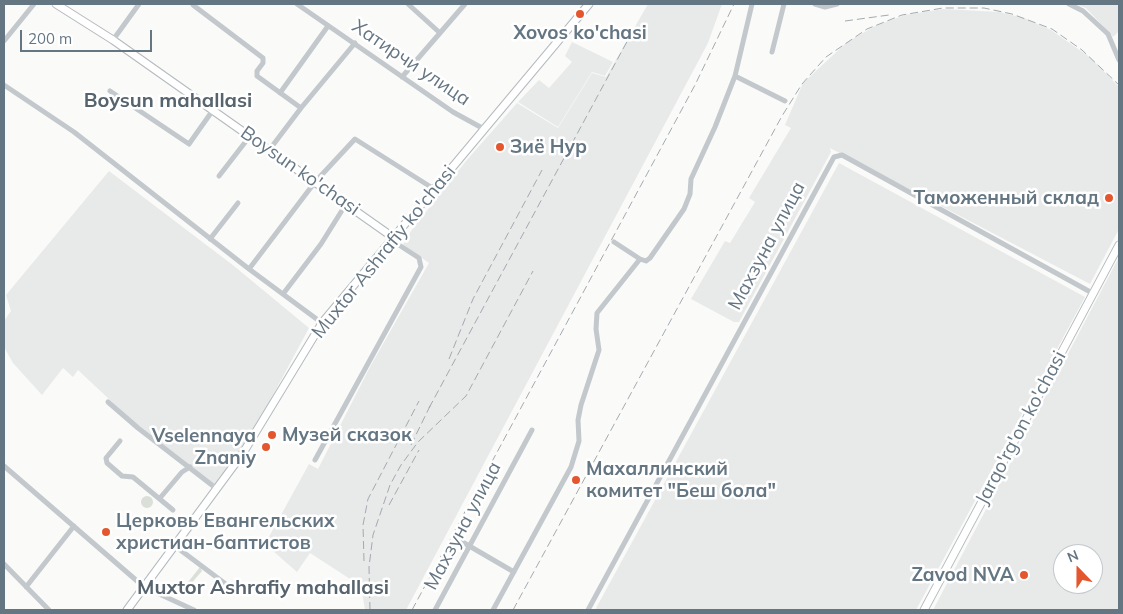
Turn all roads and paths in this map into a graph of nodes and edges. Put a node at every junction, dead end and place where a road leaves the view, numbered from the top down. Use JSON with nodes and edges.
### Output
{"nodes":[{"id":1,"x":34,"y":4,"type":"edge"},
{"id":2,"x":56,"y":4,"type":"edge"},
{"id":3,"x":139,"y":4,"type":"edge"},
{"id":4,"x":297,"y":4,"type":"edge"},
{"id":5,"x":408,"y":4,"type":"edge"},
{"id":6,"x":465,"y":4,"type":"edge"},
{"id":7,"x":589,"y":4,"type":"edge"},
{"id":8,"x":752,"y":4,"type":"edge"},
{"id":9,"x":784,"y":4,"type":"edge"},
{"id":10,"x":815,"y":4,"type":"edge"},
{"id":11,"x":837,"y":4,"type":"edge"},
{"id":12,"x":1069,"y":4,"type":"edge"},
{"id":13,"x":192,"y":5,"type":"dead end"},
{"id":14,"x":328,"y":26,"type":"junction"},
{"id":15,"x":440,"y":33,"type":"junction"},
{"id":16,"x":113,"y":40,"type":"junction"},
{"id":17,"x":4,"y":41,"type":"edge"},
{"id":18,"x":355,"y":43,"type":"junction"},
{"id":19,"x":772,"y":52,"type":"dead end"},
{"id":20,"x":1119,"y":60,"type":"edge"},
{"id":21,"x":735,"y":76,"type":"junction"},
{"id":22,"x":402,"y":77,"type":"junction"},
{"id":23,"x":4,"y":85,"type":"edge"},
{"id":24,"x":110,"y":91,"type":"dead end"},
{"id":25,"x":280,"y":93,"type":"junction"},
{"id":26,"x":785,"y":101,"type":"dead end"},
{"id":27,"x":301,"y":108,"type":"junction"},
{"id":28,"x":213,"y":110,"type":"junction"},
{"id":29,"x":484,"y":129,"type":"junction"},
{"id":30,"x":250,"y":136,"type":"junction"},
{"id":31,"x":270,"y":149,"type":"junction"},
{"id":32,"x":220,"y":176,"type":"dead end"},
{"id":33,"x":315,"y":182,"type":"junction"},
{"id":34,"x":434,"y":189,"type":"junction"},
{"id":35,"x":238,"y":203,"type":"dead end"},
{"id":36,"x":346,"y":204,"type":"junction"},
{"id":37,"x":394,"y":238,"type":"junction"},
{"id":38,"x":210,"y":239,"type":"junction"},
{"id":39,"x":614,"y":242,"type":"dead end"},
{"id":40,"x":1119,"y":245,"type":"edge"},
{"id":41,"x":1119,"y":254,"type":"edge"},
{"id":42,"x":640,"y":259,"type":"junction"},
{"id":43,"x":249,"y":269,"type":"junction"},
{"id":44,"x":283,"y":294,"type":"junction"},
{"id":45,"x":1095,"y":294,"type":"junction"},
{"id":46,"x":322,"y":323,"type":"junction"},
{"id":47,"x":108,"y":402,"type":"dead end"},
{"id":48,"x":532,"y":430,"type":"dead end"},
{"id":49,"x":120,"y":441,"type":"dead end"},
{"id":50,"x":316,"y":460,"type":"dead end"},
{"id":51,"x":4,"y":466,"type":"edge"},
{"id":52,"x":190,"y":467,"type":"junction"},
{"id":53,"x":217,"y":490,"type":"junction"},
{"id":54,"x":160,"y":498,"type":"junction"},
{"id":55,"x":173,"y":510,"type":"dead end"},
{"id":56,"x":74,"y":526,"type":"junction"},
{"id":57,"x":459,"y":540,"type":"dead end"},
{"id":58,"x":175,"y":546,"type":"junction"},
{"id":59,"x":468,"y":546,"type":"junction"},
{"id":60,"x":4,"y":564,"type":"edge"},
{"id":61,"x":514,"y":572,"type":"junction"},
{"id":62,"x":227,"y":586,"type":"dead end"},
{"id":63,"x":26,"y":587,"type":"junction"},
{"id":64,"x":144,"y":587,"type":"junction"},
{"id":65,"x":49,"y":610,"type":"edge"},
{"id":66,"x":127,"y":610,"type":"edge"},
{"id":67,"x":194,"y":610,"type":"edge"},
{"id":68,"x":435,"y":610,"type":"edge"},
{"id":69,"x":493,"y":610,"type":"edge"},
{"id":70,"x":588,"y":610,"type":"edge"},
{"id":71,"x":924,"y":610,"type":"edge"},
{"id":72,"x":929,"y":610,"type":"edge"}],
"edges":[{"from":1,"to":17,"type":"street"},
{"from":2,"to":16,"type":"main road","name":"Boysun ko'chasi"},
{"from":3,"to":16,"type":"street"},
{"from":4,"to":14,"type":"street","name":"Хатирчи улица"},
{"from":5,"to":15,"type":"street"},
{"from":6,"to":15,"type":"street"},
{"from":7,"to":29,"type":"main road","name":"Muxtor Ashrafiy ko'chasi"},
{"from":8,"to":21,"type":"street"},
{"from":9,"to":19,"type":"street"},
{"from":10,"to":11,"type":"street"},
{"from":12,"to":20,"type":"street"},
{"from":13,"to":25,"type":"street"},
{"from":14,"to":18,"type":"street","name":"Хатирчи улица"},
{"from":14,"to":25,"type":"street"},
{"from":15,"to":22,"type":"street"},
{"from":16,"to":28,"type":"main road","name":"Boysun ko'chasi"},
{"from":18,"to":22,"type":"street","name":"Хатирчи улица"},
{"from":18,"to":27,"type":"street"},
{"from":21,"to":26,"type":"street"},
{"from":21,"to":42,"type":"street"},
{"from":22,"to":29,"type":"street","name":"Хатирчи улица"},
{"from":23,"to":38,"type":"street"},
{"from":24,"to":28,"type":"street"},
{"from":25,"to":27,"type":"street"},
{"from":27,"to":31,"type":"street"},
{"from":28,"to":30,"type":"main road","name":"Boysun ko'chasi"},
{"from":29,"to":34,"type":"main road","name":"Muxtor Ashrafiy ko'chasi"},
{"from":30,"to":31,"type":"main road","name":"Boysun ko'chasi"},
{"from":30,"to":32,"type":"street"},
{"from":31,"to":33,"type":"main road","name":"Boysun ko'chasi"},
{"from":33,"to":34,"type":"street"},
{"from":33,"to":36,"type":"main road","name":"Boysun ko'chasi"},
{"from":33,"to":43,"type":"street"},
{"from":34,"to":37,"type":"main road","name":"Muxtor Ashrafiy ko'chasi"},
{"from":35,"to":38,"type":"street"},
{"from":36,"to":37,"type":"main road","name":"Boysun ko'chasi"},
{"from":36,"to":44,"type":"street"},
{"from":37,"to":46,"type":"main road","name":"Muxtor Ashrafiy ko'chasi"},
{"from":37,"to":50,"type":"street"},
{"from":38,"to":43,"type":"street"},
{"from":39,"to":42,"type":"street"},
{"from":40,"to":45,"type":"main road","name":"Jarqo'rg'on ko'chasi"},
{"from":41,"to":45,"type":"main road","name":"Jarqo'rg'on ko'chasi"},
{"from":42,"to":61,"type":"street"},
{"from":43,"to":44,"type":"street"},
{"from":44,"to":46,"type":"street"},
{"from":45,"to":70,"type":"street","name":"Махзуна улица"},
{"from":45,"to":71,"type":"main road","name":"Jarqo'rg'on ko'chasi"},
{"from":45,"to":72,"type":"main road","name":"Jarqo'rg'on ko'chasi"},
{"from":46,"to":53,"type":"main road","name":"Muxtor Ashrafiy ko'chasi"},
{"from":47,"to":52,"type":"street"},
{"from":48,"to":59,"type":"street","name":"Махзуна улица"},
{"from":49,"to":54,"type":"street"},
{"from":51,"to":56,"type":"street"},
{"from":52,"to":53,"type":"street"},
{"from":52,"to":54,"type":"street"},
{"from":53,"to":58,"type":"main road","name":"Muxtor Ashrafiy ko'chasi"},
{"from":54,"to":55,"type":"street"},
{"from":56,"to":63,"type":"street"},
{"from":56,"to":64,"type":"street"},
{"from":57,"to":59,"type":"street"},
{"from":58,"to":62,"type":"street"},
{"from":58,"to":64,"type":"main road","name":"Muxtor Ashrafiy ko'chasi"},
{"from":59,"to":61,"type":"street"},
{"from":59,"to":68,"type":"street","name":"Махзуна улица"},
{"from":60,"to":63,"type":"street"},
{"from":61,"to":69,"type":"street"},
{"from":63,"to":65,"type":"street"},
{"from":64,"to":66,"type":"main road","name":"Muxtor Ashrafiy ko'chasi"},
{"from":64,"to":67,"type":"street"}]}
